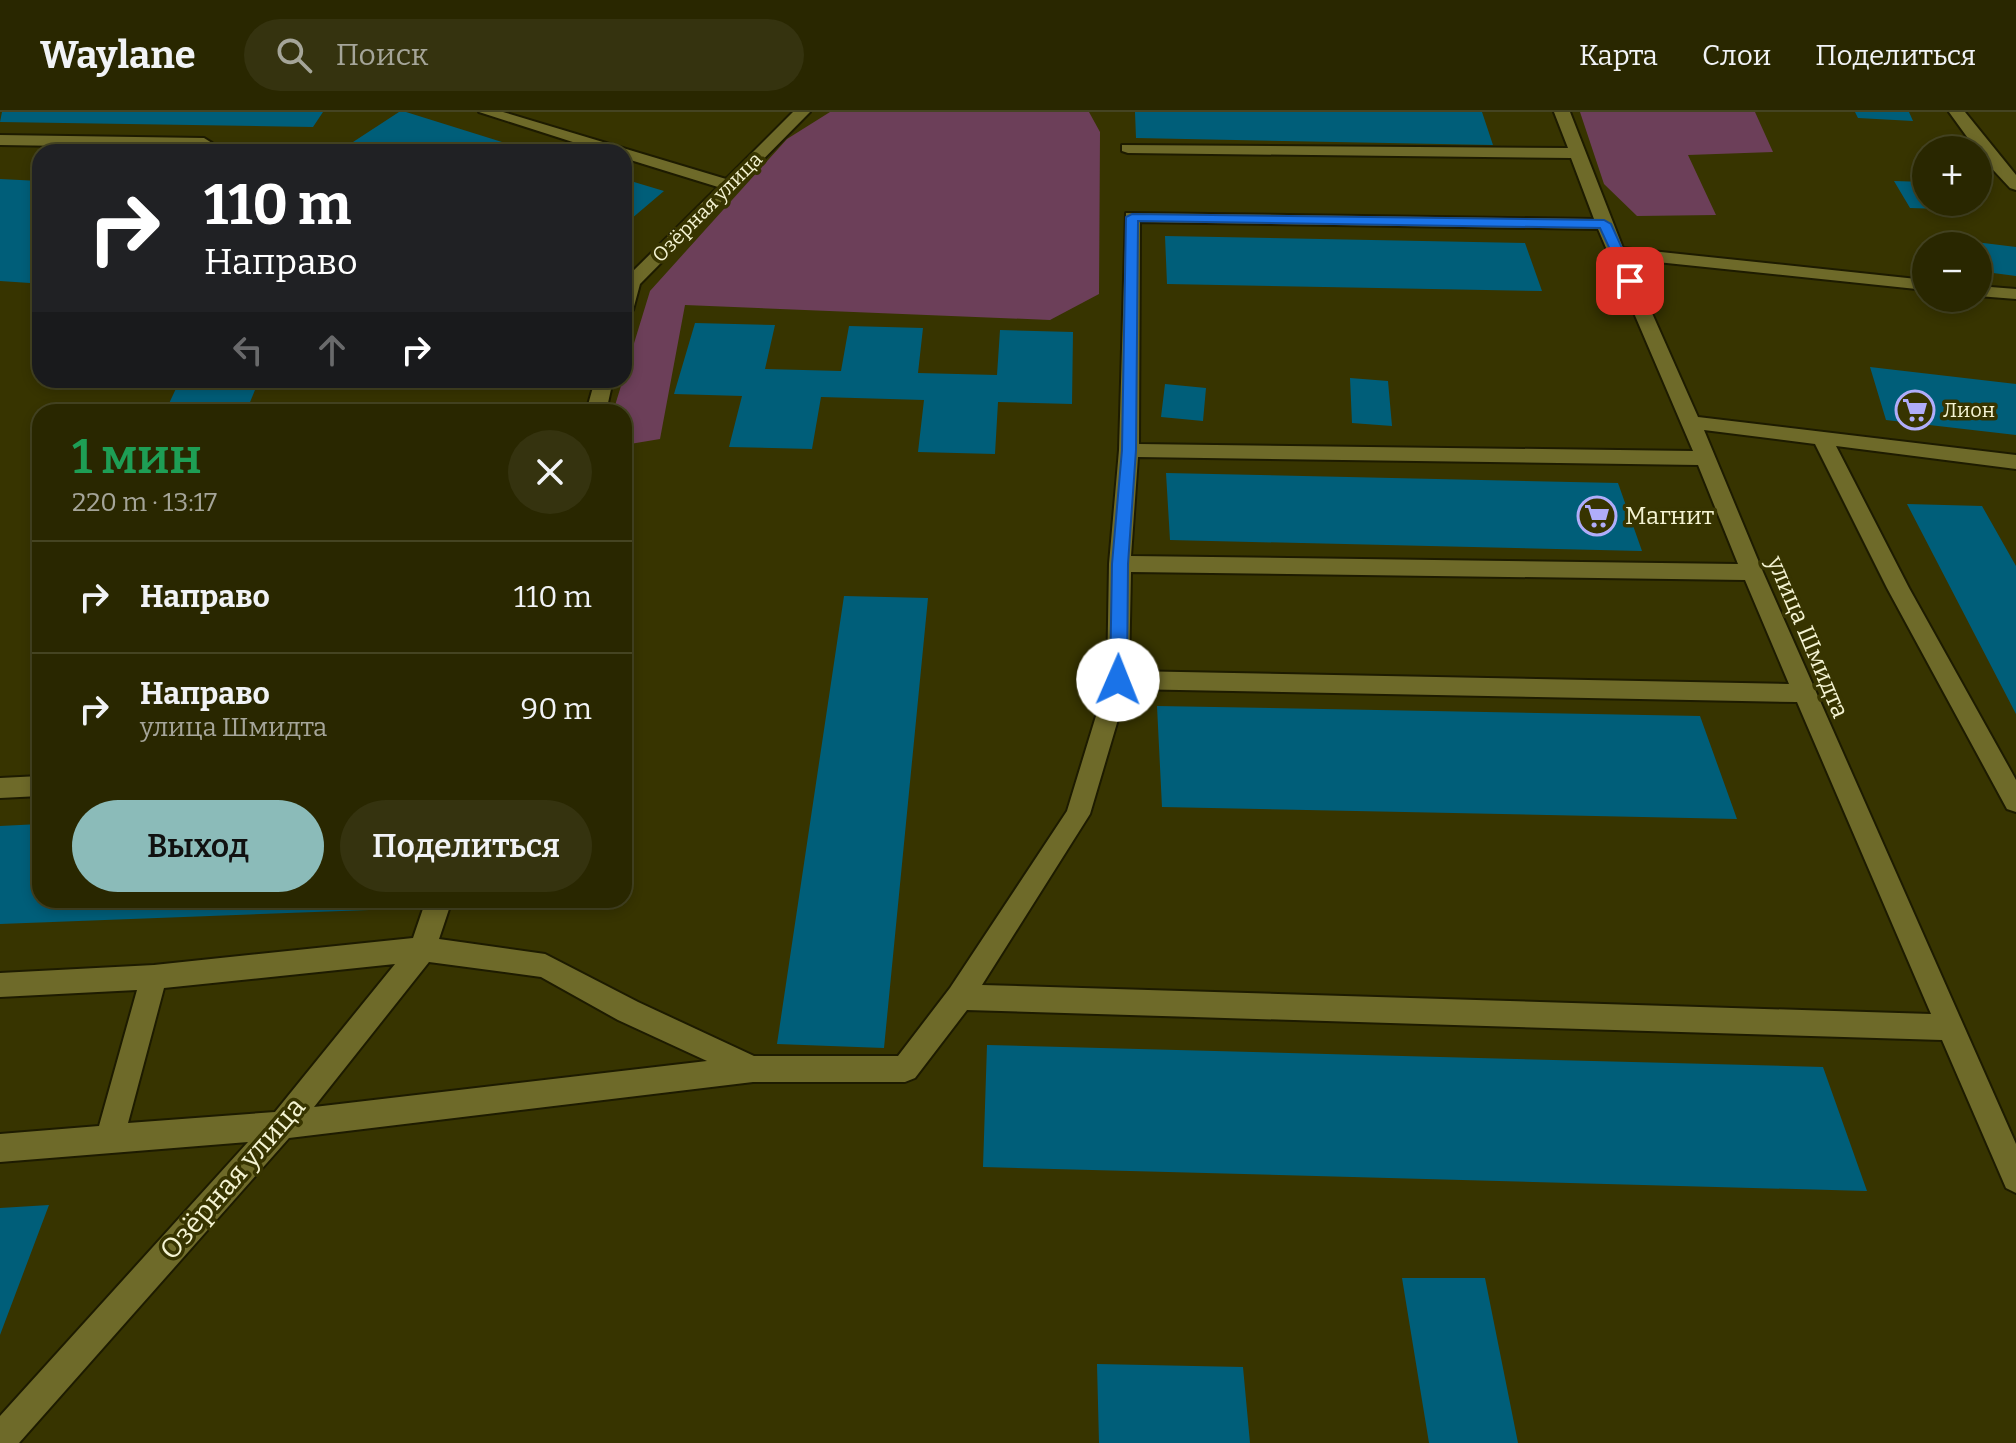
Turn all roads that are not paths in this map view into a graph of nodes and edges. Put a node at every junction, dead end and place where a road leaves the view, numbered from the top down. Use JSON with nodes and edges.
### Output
{"nodes":[{"id":1,"x":487,"y":112,"type":"edge"},
{"id":2,"x":802,"y":112,"type":"edge"},
{"id":3,"x":1562,"y":112,"type":"edge"},
{"id":4,"x":1957,"y":112,"type":"edge"},
{"id":5,"x":0,"y":140,"type":"edge"},
{"id":6,"x":204,"y":144,"type":"edge"},
{"id":7,"x":595,"y":144,"type":"edge"},
{"id":8,"x":1128,"y":148,"type":"dead end"},
{"id":9,"x":1577,"y":153,"type":"junction"},
{"id":10,"x":632,"y":155,"type":"edge"},
{"id":11,"x":729,"y":185,"type":"junction"},
{"id":12,"x":2016,"y":185,"type":"edge"},
{"id":13,"x":1604,"y":224,"type":"junction"},
{"id":14,"x":1618,"y":253,"type":"junction"},
{"id":15,"x":632,"y":278,"type":"edge"},
{"id":16,"x":1912,"y":284,"type":"edge"},
{"id":17,"x":1992,"y":292,"type":"edge"},
{"id":18,"x":2016,"y":294,"type":"edge"},
{"id":19,"x":1691,"y":422,"type":"junction"},
{"id":20,"x":1822,"y":438,"type":"junction"},
{"id":21,"x":1129,"y":450,"type":"junction"},
{"id":22,"x":1705,"y":458,"type":"junction"},
{"id":23,"x":2016,"y":462,"type":"edge"},
{"id":24,"x":1120,"y":564,"type":"junction"},
{"id":25,"x":1752,"y":572,"type":"junction"},
{"id":26,"x":1118,"y":680,"type":"junction"},
{"id":27,"x":1805,"y":693,"type":"junction"},
{"id":28,"x":32,"y":786,"type":"edge"},
{"id":29,"x":0,"y":788,"type":"edge"},
{"id":30,"x":2016,"y":802,"type":"edge"},
{"id":31,"x":436,"y":908,"type":"edge"},
{"id":32,"x":423,"y":949,"type":"junction"},
{"id":33,"x":154,"y":977,"type":"junction"},
{"id":34,"x":0,"y":985,"type":"edge"},
{"id":35,"x":960,"y":997,"type":"junction"},
{"id":36,"x":1947,"y":1027,"type":"junction"},
{"id":37,"x":753,"y":1069,"type":"junction"},
{"id":38,"x":282,"y":1125,"type":"junction"},
{"id":39,"x":109,"y":1141,"type":"junction"},
{"id":40,"x":0,"y":1148,"type":"edge"},
{"id":41,"x":2016,"y":1178,"type":"edge"},
{"id":42,"x":0,"y":1440,"type":"edge"}],
"edges":[{"from":1,"to":7,"type":"street"},
{"from":2,"to":11,"type":"street","name":"Озёрная улица"},
{"from":3,"to":9,"type":"street","name":"улица Шмидта"},
{"from":4,"to":12,"type":"street"},
{"from":5,"to":6,"type":"street"},
{"from":8,"to":9,"type":"street"},
{"from":9,"to":13,"type":"street","name":"улица Шмидта"},
{"from":10,"to":11,"type":"street"},
{"from":11,"to":15,"type":"street","name":"Озёрная улица"},
{"from":13,"to":14,"type":"street","name":"улица Шмидта"},
{"from":13,"to":21,"type":"street"},
{"from":14,"to":16,"type":"street"},
{"from":14,"to":19,"type":"street","name":"улица Шмидта"},
{"from":17,"to":18,"type":"street"},
{"from":19,"to":20,"type":"street"},
{"from":19,"to":22,"type":"street","name":"улица Шмидта"},
{"from":20,"to":23,"type":"street"},
{"from":20,"to":30,"type":"street"},
{"from":21,"to":22,"type":"street"},
{"from":21,"to":24,"type":"street"},
{"from":22,"to":25,"type":"street","name":"улица Шмидта"},
{"from":24,"to":25,"type":"street"},
{"from":24,"to":26,"type":"street"},
{"from":25,"to":27,"type":"street","name":"улица Шмидта"},
{"from":26,"to":27,"type":"street"},
{"from":26,"to":35,"type":"street"},
{"from":27,"to":36,"type":"street","name":"улица Шмидта"},
{"from":28,"to":29,"type":"street"},
{"from":31,"to":32,"type":"street","name":"Озёрная улица"},
{"from":32,"to":33,"type":"street"},
{"from":32,"to":37,"type":"street"},
{"from":32,"to":38,"type":"street","name":"Озёрная улица"},
{"from":33,"to":34,"type":"street"},
{"from":33,"to":39,"type":"street"},
{"from":35,"to":36,"type":"street"},
{"from":35,"to":37,"type":"street"},
{"from":36,"to":41,"type":"street","name":"улица Шмидта"},
{"from":37,"to":38,"type":"street"},
{"from":38,"to":39,"type":"street"},
{"from":38,"to":42,"type":"street","name":"Озёрная улица"},
{"from":39,"to":40,"type":"street"}]}
